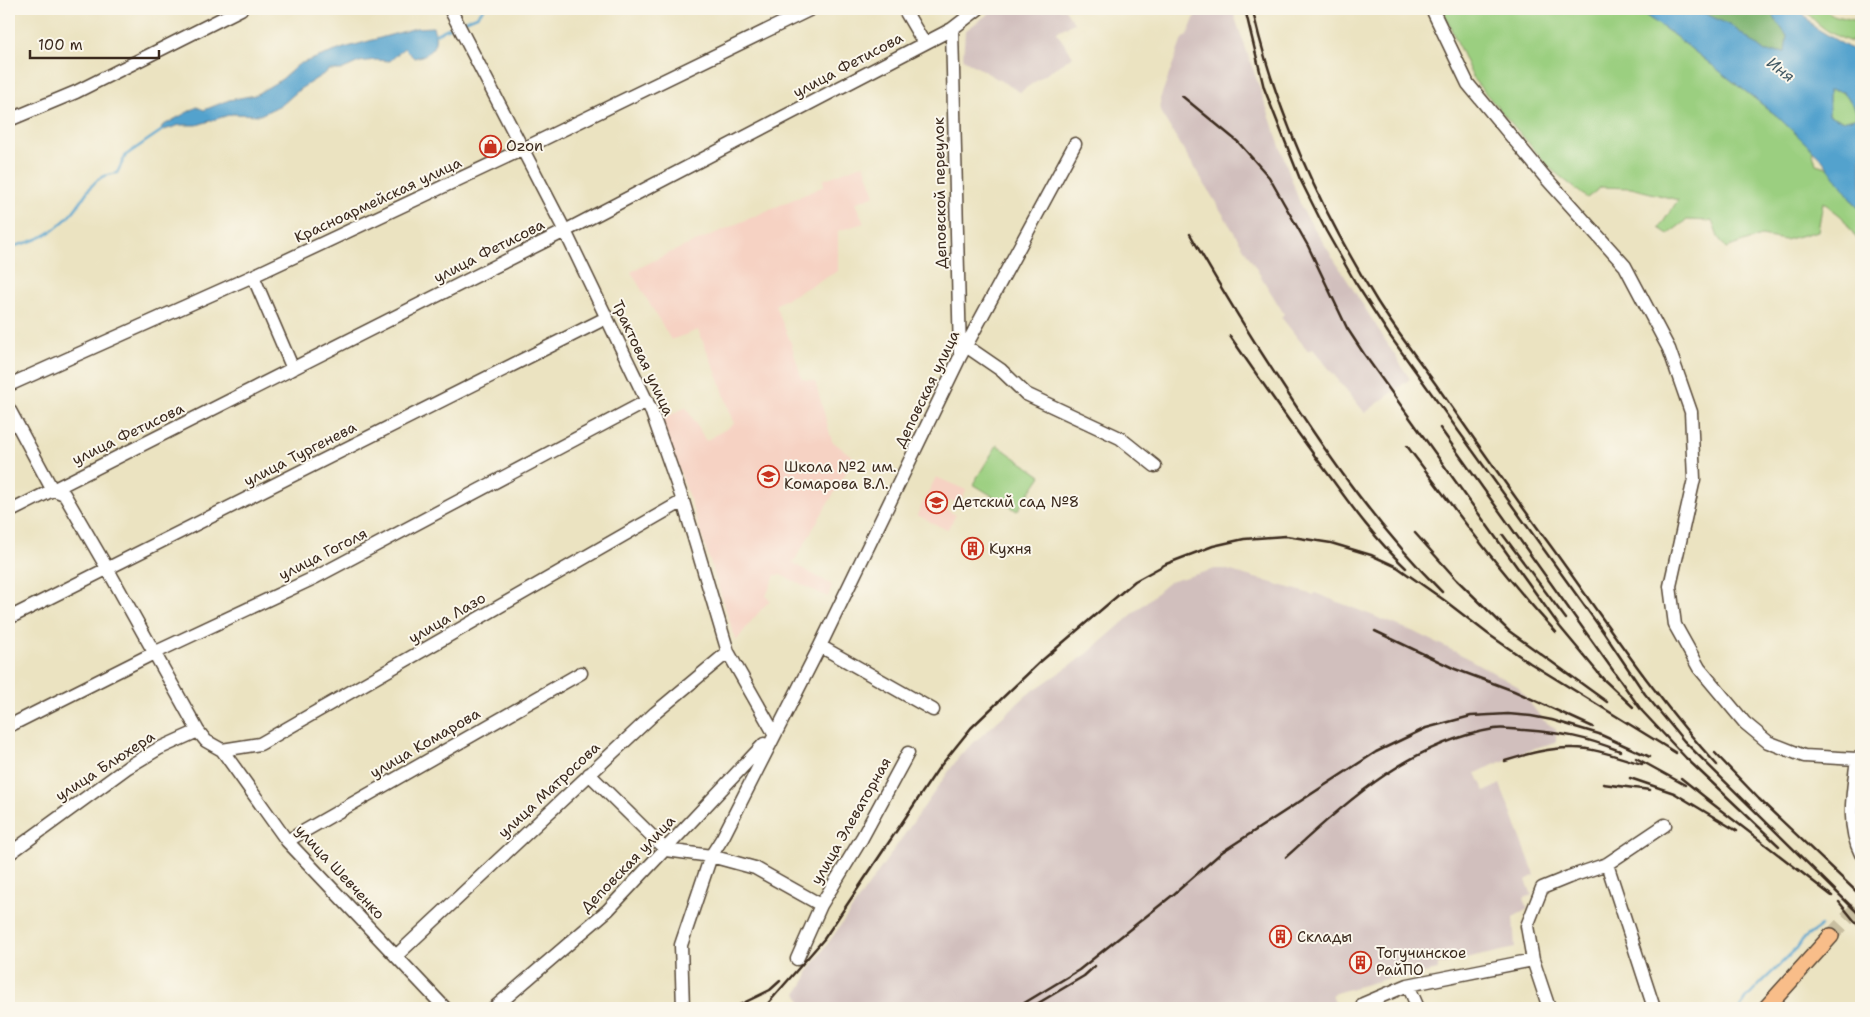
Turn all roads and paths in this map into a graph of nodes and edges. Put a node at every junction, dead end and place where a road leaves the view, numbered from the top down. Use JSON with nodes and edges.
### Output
{"nodes":[{"id":1,"x":241,"y":9,"type":"edge"},
{"id":2,"x":450,"y":9,"type":"edge"},
{"id":3,"x":811,"y":9,"type":"edge"},
{"id":4,"x":904,"y":9,"type":"edge"},
{"id":5,"x":978,"y":9,"type":"edge"},
{"id":6,"x":1432,"y":9,"type":"edge"},
{"id":7,"x":952,"y":29,"type":"junction"},
{"id":8,"x":924,"y":43,"type":"junction"},
{"id":9,"x":9,"y":120,"type":"edge"},
{"id":10,"x":1074,"y":144,"type":"dead end"},
{"id":11,"x":523,"y":149,"type":"junction"},
{"id":12,"x":565,"y":231,"type":"junction"},
{"id":13,"x":253,"y":276,"type":"junction"},
{"id":14,"x":606,"y":318,"type":"junction"},
{"id":15,"x":963,"y":352,"type":"junction"},
{"id":16,"x":293,"y":369,"type":"junction"},
{"id":17,"x":9,"y":385,"type":"edge"},
{"id":18,"x":647,"y":401,"type":"junction"},
{"id":19,"x":9,"y":409,"type":"edge"},
{"id":20,"x":1155,"y":466,"type":"dead end"},
{"id":21,"x":52,"y":489,"type":"junction"},
{"id":22,"x":683,"y":501,"type":"junction"},
{"id":23,"x":9,"y":512,"type":"edge"},
{"id":24,"x":107,"y":568,"type":"junction"},
{"id":25,"x":9,"y":618,"type":"edge"},
{"id":26,"x":820,"y":646,"type":"junction"},
{"id":27,"x":728,"y":652,"type":"junction"},
{"id":28,"x":154,"y":653,"type":"junction"},
{"id":29,"x":581,"y":673,"type":"dead end"},
{"id":30,"x":933,"y":710,"type":"dead end"},
{"id":31,"x":9,"y":726,"type":"edge"},
{"id":32,"x":198,"y":731,"type":"junction"},
{"id":33,"x":774,"y":733,"type":"junction"},
{"id":34,"x":222,"y":750,"type":"junction"},
{"id":35,"x":908,"y":753,"type":"dead end"},
{"id":36,"x":1859,"y":758,"type":"edge"},
{"id":37,"x":589,"y":774,"type":"junction"},
{"id":38,"x":1665,"y":825,"type":"dead end"},
{"id":39,"x":286,"y":840,"type":"junction"},
{"id":40,"x":666,"y":850,"type":"junction"},
{"id":41,"x":9,"y":854,"type":"edge"},
{"id":42,"x":1861,"y":854,"type":"edge"},
{"id":43,"x":711,"y":856,"type":"junction"},
{"id":44,"x":1607,"y":864,"type":"junction"},
{"id":45,"x":821,"y":905,"type":"junction"},
{"id":46,"x":1834,"y":938,"type":"tunnel mouth"},
{"id":47,"x":396,"y":956,"type":"junction"},
{"id":48,"x":796,"y":959,"type":"dead end"},
{"id":49,"x":1533,"y":960,"type":"junction"},
{"id":50,"x":1408,"y":985,"type":"junction"},
{"id":51,"x":445,"y":1008,"type":"edge"},
{"id":52,"x":494,"y":1008,"type":"edge"},
{"id":53,"x":683,"y":1008,"type":"edge"},
{"id":54,"x":1362,"y":1008,"type":"edge"},
{"id":55,"x":1418,"y":1008,"type":"edge"},
{"id":56,"x":1549,"y":1008,"type":"edge"},
{"id":57,"x":1654,"y":1008,"type":"edge"},
{"id":58,"x":1766,"y":1008,"type":"edge"}],
"edges":[{"from":1,"to":9,"type":"street"},
{"from":2,"to":11,"type":"street","name":"Трактовая улица"},
{"from":3,"to":11,"type":"street","name":"Красноармейская улица"},
{"from":4,"to":8,"type":"street"},
{"from":5,"to":7,"type":"street","name":"улица Фетисова"},
{"from":6,"to":36,"type":"street"},
{"from":7,"to":8,"type":"street","name":"улица Фетисова"},
{"from":7,"to":15,"type":"street","name":"Деповской переулок"},
{"from":8,"to":12,"type":"street","name":"улица Фетисова"},
{"from":10,"to":15,"type":"street","name":"Деповская улица"},
{"from":11,"to":12,"type":"street","name":"Трактовая улица"},
{"from":11,"to":13,"type":"street","name":"Красноармейская улица"},
{"from":12,"to":14,"type":"street","name":"Трактовая улица"},
{"from":12,"to":16,"type":"street","name":"улица Фетисова"},
{"from":13,"to":16,"type":"street"},
{"from":13,"to":17,"type":"street","name":"Красноармейская улица"},
{"from":14,"to":18,"type":"street","name":"Трактовая улица"},
{"from":14,"to":24,"type":"street","name":"улица Тургенева"},
{"from":15,"to":20,"type":"street"},
{"from":15,"to":26,"type":"street","name":"Деповская улица"},
{"from":16,"to":21,"type":"street","name":"улица Фетисова"},
{"from":18,"to":22,"type":"street","name":"Трактовая улица"},
{"from":18,"to":28,"type":"street","name":"улица Гоголя"},
{"from":19,"to":21,"type":"street"},
{"from":21,"to":23,"type":"street","name":"улица Фетисова"},
{"from":21,"to":24,"type":"street"},
{"from":22,"to":27,"type":"street","name":"Трактовая улица"},
{"from":22,"to":34,"type":"street","name":"улица Лазо"},
{"from":24,"to":25,"type":"street","name":"улица Тургенева"},
{"from":24,"to":28,"type":"street"},
{"from":26,"to":30,"type":"street"},
{"from":26,"to":33,"type":"street","name":"Деповская улица"},
{"from":27,"to":33,"type":"street","name":"Трактовая улица"},
{"from":27,"to":37,"type":"street","name":"улица Матросова"},
{"from":28,"to":31,"type":"street","name":"улица Гоголя"},
{"from":28,"to":32,"type":"street"},
{"from":29,"to":39,"type":"street","name":"улица Комарова"},
{"from":32,"to":34,"type":"street"},
{"from":32,"to":41,"type":"street","name":"улица Блюхера"},
{"from":33,"to":40,"type":"street","name":"Деповская улица"},
{"from":33,"to":43,"type":"street","name":"Деповская улица"},
{"from":34,"to":39,"type":"street","name":"улица Шевченко"},
{"from":35,"to":45,"type":"street","name":"улица Элеваторная"},
{"from":36,"to":42,"type":"street"},
{"from":37,"to":40,"type":"street"},
{"from":37,"to":47,"type":"street","name":"улица Матросова"},
{"from":38,"to":44,"type":"street"},
{"from":39,"to":47,"type":"street","name":"улица Шевченко"},
{"from":40,"to":43,"type":"street"},
{"from":40,"to":52,"type":"street","name":"Деповская улица"},
{"from":43,"to":45,"type":"street"},
{"from":43,"to":53,"type":"street","name":"Деповская улица"},
{"from":44,"to":49,"type":"street"},
{"from":44,"to":57,"type":"street"},
{"from":45,"to":48,"type":"street","name":"улица Элеваторная"},
{"from":46,"to":58,"type":"main road"},
{"from":47,"to":51,"type":"street","name":"улица Шевченко"},
{"from":49,"to":50,"type":"street"},
{"from":49,"to":56,"type":"street"},
{"from":50,"to":54,"type":"street"},
{"from":50,"to":55,"type":"street"}]}
